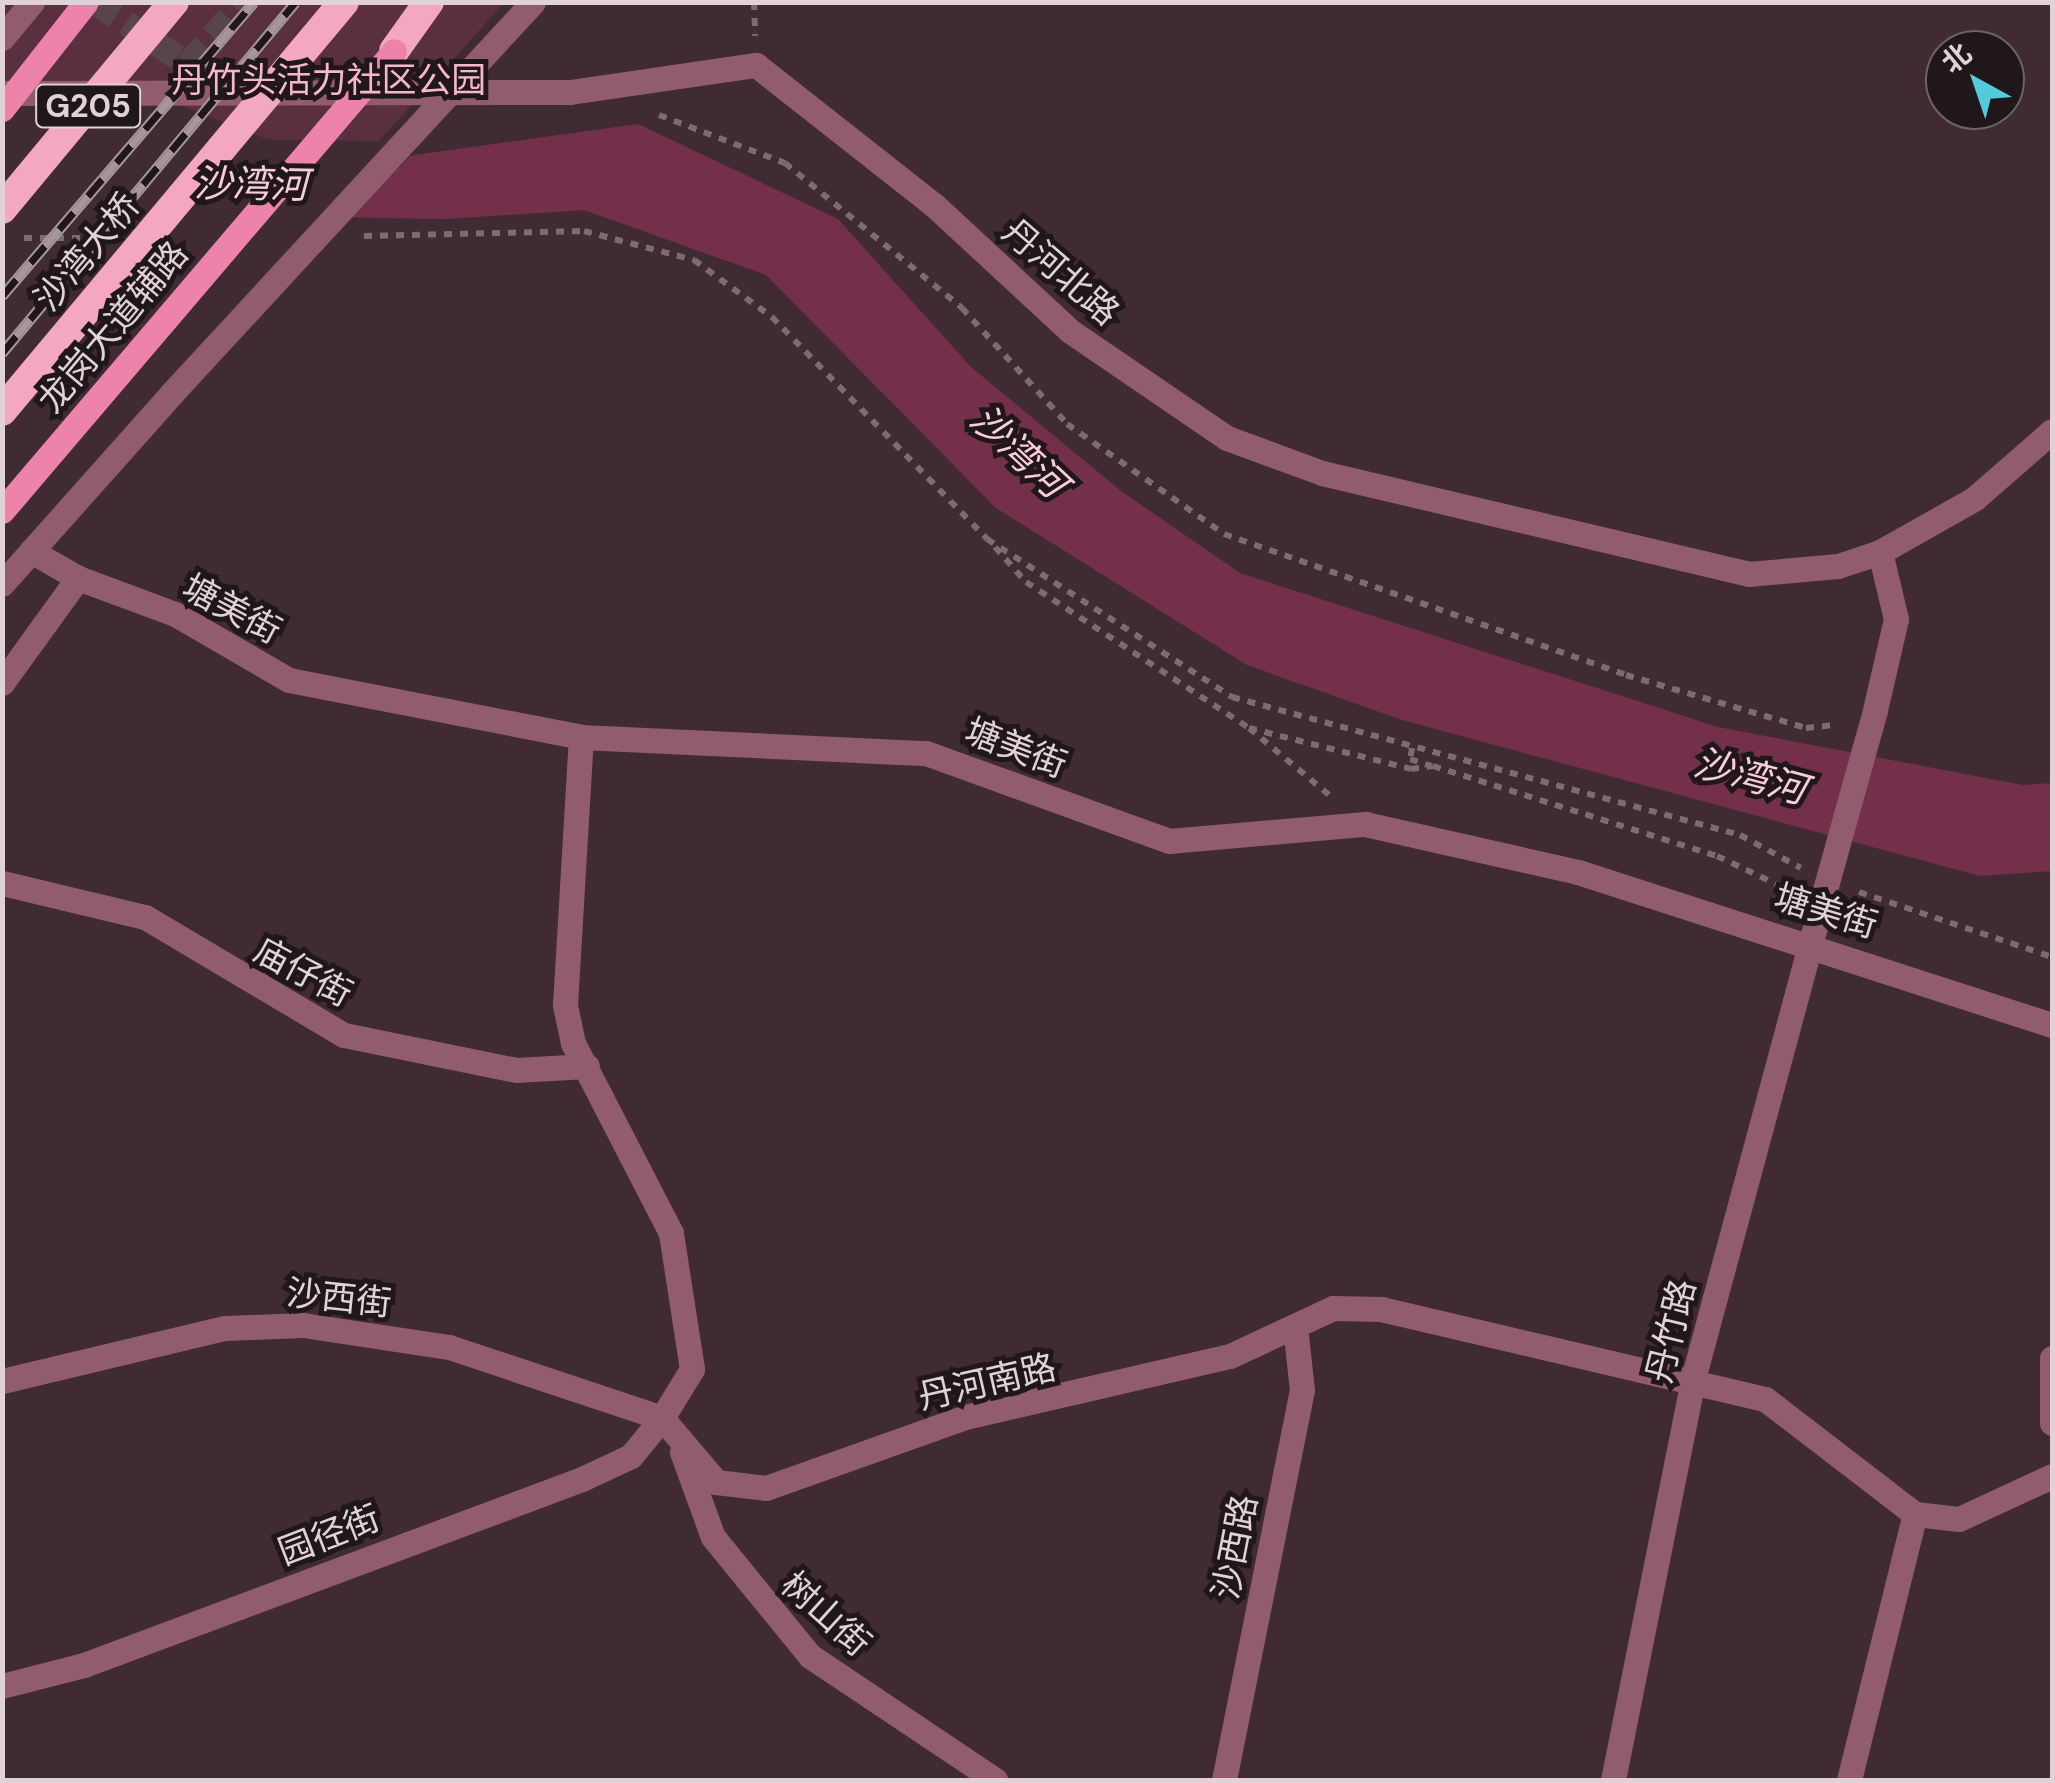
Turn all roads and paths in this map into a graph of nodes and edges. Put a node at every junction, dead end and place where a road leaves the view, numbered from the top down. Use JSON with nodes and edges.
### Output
{"nodes":[{"id":1,"x":32,"y":2,"type":"edge"},
{"id":2,"x":86,"y":2,"type":"edge"},
{"id":3,"x":174,"y":2,"type":"edge"},
{"id":4,"x":344,"y":2,"type":"edge"},
{"id":5,"x":429,"y":2,"type":"edge"},
{"id":6,"x":533,"y":2,"type":"edge"},
{"id":7,"x":2,"y":38,"type":"edge"},
{"id":8,"x":394,"y":51,"type":"joint"},
{"id":9,"x":2,"y":93,"type":"edge"},
{"id":10,"x":2,"y":108,"type":"edge"},
{"id":11,"x":2,"y":209,"type":"edge"},
{"id":12,"x":351,"y":236,"type":"dead end"},
{"id":13,"x":2,"y":238,"type":"edge"},
{"id":14,"x":118,"y":238,"type":"dead end"},
{"id":15,"x":2,"y":411,"type":"edge"},
{"id":16,"x":2052,"y":430,"type":"edge"},
{"id":17,"x":2,"y":511,"type":"edge"},
{"id":18,"x":987,"y":539,"type":"junction"},
{"id":19,"x":31,"y":551,"type":"junction"},
{"id":20,"x":1880,"y":552,"type":"junction"},
{"id":21,"x":78,"y":578,"type":"junction"},
{"id":22,"x":2,"y":584,"type":"edge"},
{"id":23,"x":2,"y":682,"type":"edge"},
{"id":24,"x":1249,"y":728,"type":"junction"},
{"id":25,"x":581,"y":737,"type":"junction"},
{"id":26,"x":1412,"y":748,"type":"junction"},
{"id":27,"x":1432,"y":766,"type":"junction"},
{"id":28,"x":1364,"y":824,"type":"junction"},
{"id":29,"x":1809,"y":871,"type":"dead end"},
{"id":30,"x":2,"y":883,"type":"edge"},
{"id":31,"x":1842,"y":884,"type":"dead end"},
{"id":32,"x":1821,"y":904,"type":"junction"},
{"id":33,"x":1811,"y":943,"type":"junction"},
{"id":34,"x":2052,"y":957,"type":"edge"},
{"id":35,"x":2052,"y":1025,"type":"edge"},
{"id":36,"x":587,"y":1066,"type":"junction"},
{"id":37,"x":1294,"y":1327,"type":"junction"},
{"id":38,"x":2052,"y":1358,"type":"edge"},
{"id":39,"x":1693,"y":1379,"type":"junction"},
{"id":40,"x":2,"y":1381,"type":"edge"},
{"id":41,"x":662,"y":1418,"type":"junction"},
{"id":42,"x":2052,"y":1423,"type":"edge"},
{"id":43,"x":678,"y":1442,"type":"junction"},
{"id":44,"x":2052,"y":1476,"type":"edge"},
{"id":45,"x":1916,"y":1514,"type":"junction"},
{"id":46,"x":2,"y":1686,"type":"edge"},
{"id":47,"x":995,"y":1780,"type":"edge"},
{"id":48,"x":1224,"y":1780,"type":"edge"},
{"id":49,"x":1613,"y":1780,"type":"edge"},
{"id":50,"x":1849,"y":1780,"type":"edge"}],
"edges":[{"from":1,"to":7,"type":"street"},
{"from":2,"to":10,"type":"main road","bridge":true},
{"from":3,"to":11,"type":"highway","number":"G205","bridge":true},
{"from":4,"to":15,"type":"highway","name":"沙湾大桥","bridge":true},
{"from":5,"to":8,"type":"highway"},
{"from":6,"to":19,"type":"street","bridge":true},
{"from":8,"to":17,"type":"main road","name":"龙岗大道辅路","bridge":true},
{"from":9,"to":20,"type":"street","name":"丹河北路"},
{"from":12,"to":18,"type":"path"},
{"from":13,"to":14,"type":"path"},
{"from":16,"to":20,"type":"street","name":"丹河北路"},
{"from":18,"to":24,"type":"path"},
{"from":18,"to":26,"type":"path"},
{"from":19,"to":21,"type":"street","name":"塘美街"},
{"from":19,"to":22,"type":"street"},
{"from":20,"to":32,"type":"street","name":"丹竹路","bridge":true},
{"from":21,"to":23,"type":"street"},
{"from":21,"to":25,"type":"street","name":"塘美街"},
{"from":24,"to":27,"type":"path"},
{"from":24,"to":28,"type":"path"},
{"from":25,"to":28,"type":"street","name":"塘美街"},
{"from":25,"to":36,"type":"street"},
{"from":26,"to":27,"type":"path"},
{"from":26,"to":29,"type":"path"},
{"from":27,"to":32,"type":"path"},
{"from":28,"to":33,"type":"street","name":"塘美街"},
{"from":30,"to":36,"type":"street","name":"庙仔街"},
{"from":31,"to":34,"type":"path"},
{"from":32,"to":33,"type":"street","name":"丹竹路"},
{"from":33,"to":35,"type":"street","name":"塘美街"},
{"from":33,"to":39,"type":"street","name":"丹竹路"},
{"from":36,"to":41,"type":"street"},
{"from":37,"to":39,"type":"street","name":"丹河南路"},
{"from":37,"to":43,"type":"street","name":"丹河南路"},
{"from":37,"to":48,"type":"street","name":"沙西路"},
{"from":38,"to":42,"type":"street"},
{"from":39,"to":45,"type":"street","name":"丹河南路"},
{"from":39,"to":49,"type":"street","name":"丹竹路"},
{"from":40,"to":41,"type":"street","name":"沙西街"},
{"from":41,"to":43,"type":"street","name":"丹河南路"},
{"from":41,"to":46,"type":"street","name":"园径街"},
{"from":43,"to":47,"type":"street","name":"树山街"},
{"from":44,"to":45,"type":"street"},
{"from":45,"to":50,"type":"street"}]}
